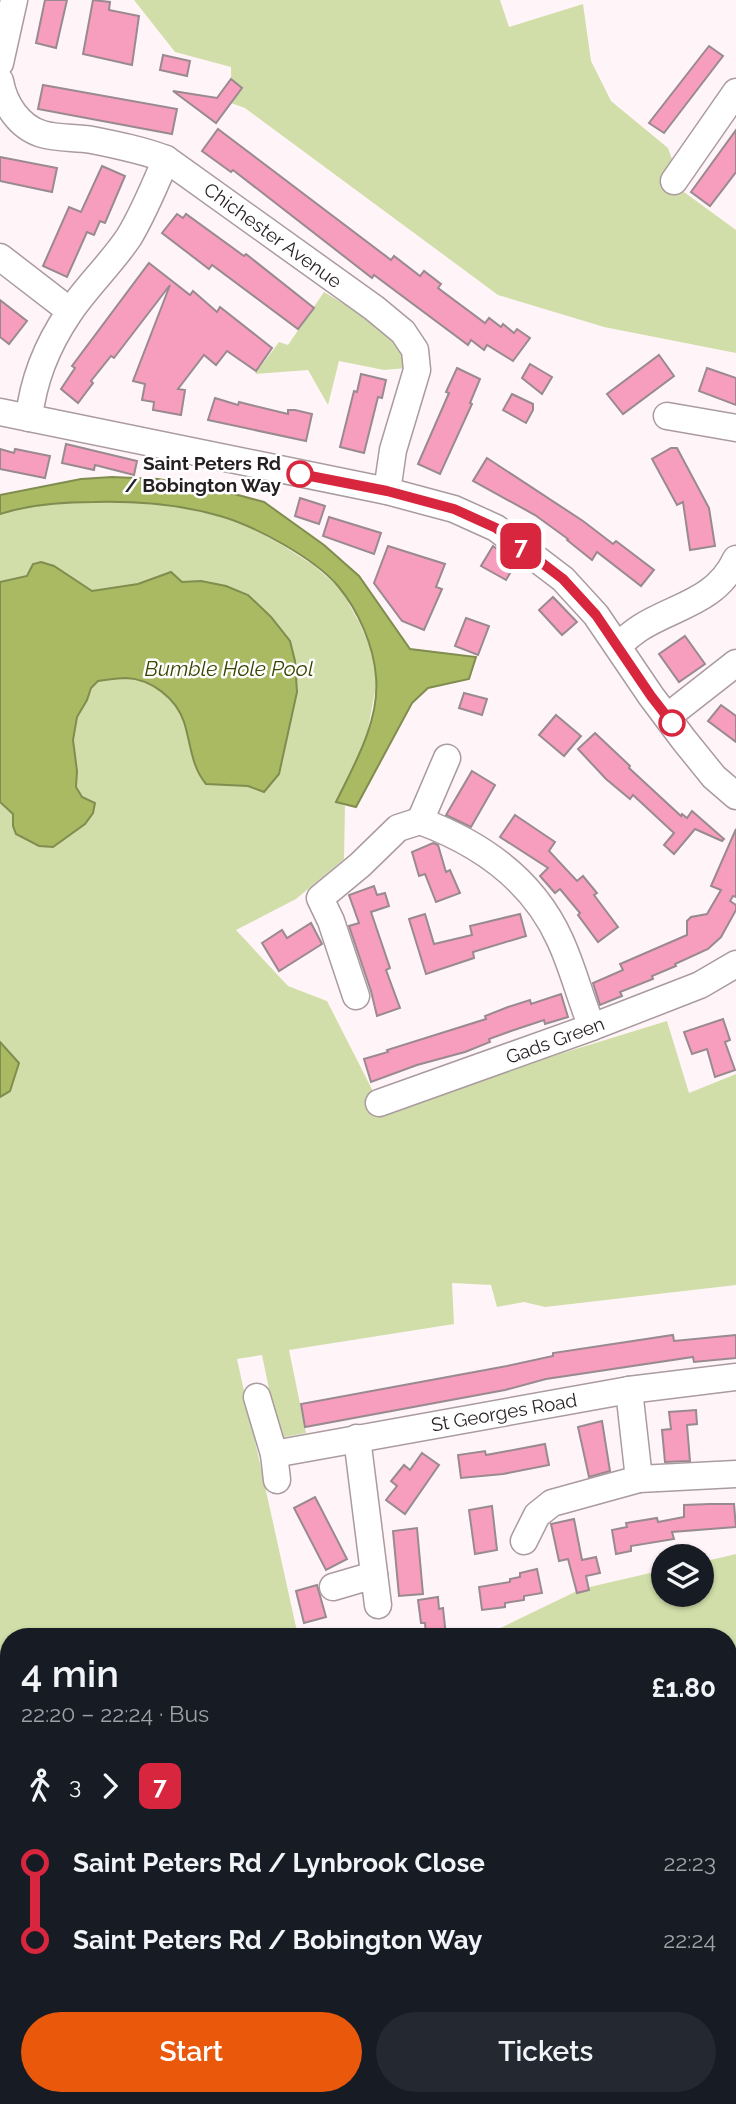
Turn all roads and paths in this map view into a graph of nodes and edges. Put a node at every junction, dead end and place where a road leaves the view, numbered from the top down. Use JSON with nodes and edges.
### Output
{"nodes":[{"id":1,"x":14,"y":0,"type":"edge"},
{"id":2,"x":0,"y":63,"type":"edge"},
{"id":3,"x":0,"y":81,"type":"edge"},
{"id":4,"x":736,"y":92,"type":"edge"},
{"id":5,"x":166,"y":159,"type":"junction"},
{"id":6,"x":674,"y":181,"type":"dead end"},
{"id":7,"x":0,"y":257,"type":"edge"},
{"id":8,"x":70,"y":312,"type":"junction"},
{"id":9,"x":0,"y":412,"type":"edge"},
{"id":10,"x":667,"y":416,"type":"dead end"},
{"id":11,"x":29,"y":418,"type":"junction"},
{"id":12,"x":736,"y":428,"type":"edge"},
{"id":13,"x":387,"y":491,"type":"junction"},
{"id":14,"x":736,"y":559,"type":"edge"},
{"id":15,"x":618,"y":645,"type":"junction"},
{"id":16,"x":736,"y":663,"type":"edge"},
{"id":17,"x":667,"y":717,"type":"junction"},
{"id":18,"x":447,"y":758,"type":"dead end"},
{"id":19,"x":736,"y":796,"type":"edge"},
{"id":20,"x":419,"y":821,"type":"junction"},
{"id":21,"x":734,"y":975,"type":"edge"},
{"id":22,"x":355,"y":996,"type":"dead end"},
{"id":23,"x":592,"y":1027,"type":"junction"},
{"id":24,"x":379,"y":1103,"type":"dead end"},
{"id":25,"x":736,"y":1377,"type":"edge"},
{"id":26,"x":629,"y":1390,"type":"junction"},
{"id":27,"x":257,"y":1397,"type":"dead end"},
{"id":28,"x":357,"y":1438,"type":"junction"},
{"id":29,"x":736,"y":1474,"type":"edge"},
{"id":30,"x":639,"y":1479,"type":"junction"},
{"id":31,"x":524,"y":1541,"type":"dead end"},
{"id":32,"x":374,"y":1575,"type":"junction"},
{"id":33,"x":333,"y":1587,"type":"dead end"},
{"id":34,"x":378,"y":1605,"type":"dead end"}],
"edges":[{"from":1,"to":2,"type":"street"},
{"from":3,"to":5,"type":"street","name":"Chichester Avenue"},
{"from":4,"to":6,"type":"street"},
{"from":5,"to":8,"type":"street"},
{"from":5,"to":13,"type":"street","name":"Chichester Avenue"},
{"from":7,"to":8,"type":"street"},
{"from":8,"to":11,"type":"street"},
{"from":9,"to":11,"type":"street"},
{"from":10,"to":12,"type":"street"},
{"from":11,"to":13,"type":"street"},
{"from":13,"to":15,"type":"street"},
{"from":14,"to":15,"type":"street"},
{"from":15,"to":17,"type":"street"},
{"from":16,"to":17,"type":"street"},
{"from":17,"to":19,"type":"street"},
{"from":18,"to":20,"type":"street"},
{"from":20,"to":22,"type":"street"},
{"from":20,"to":23,"type":"street"},
{"from":21,"to":23,"type":"street","name":"Gads Green"},
{"from":23,"to":24,"type":"street","name":"Gads Green"},
{"from":25,"to":26,"type":"street","name":"St Georges Road"},
{"from":26,"to":28,"type":"street","name":"St Georges Road"},
{"from":26,"to":30,"type":"street"},
{"from":27,"to":28,"type":"street","name":"St Georges Road"},
{"from":28,"to":32,"type":"street"},
{"from":29,"to":30,"type":"street"},
{"from":30,"to":31,"type":"street"},
{"from":32,"to":33,"type":"street"},
{"from":32,"to":34,"type":"street"}]}
